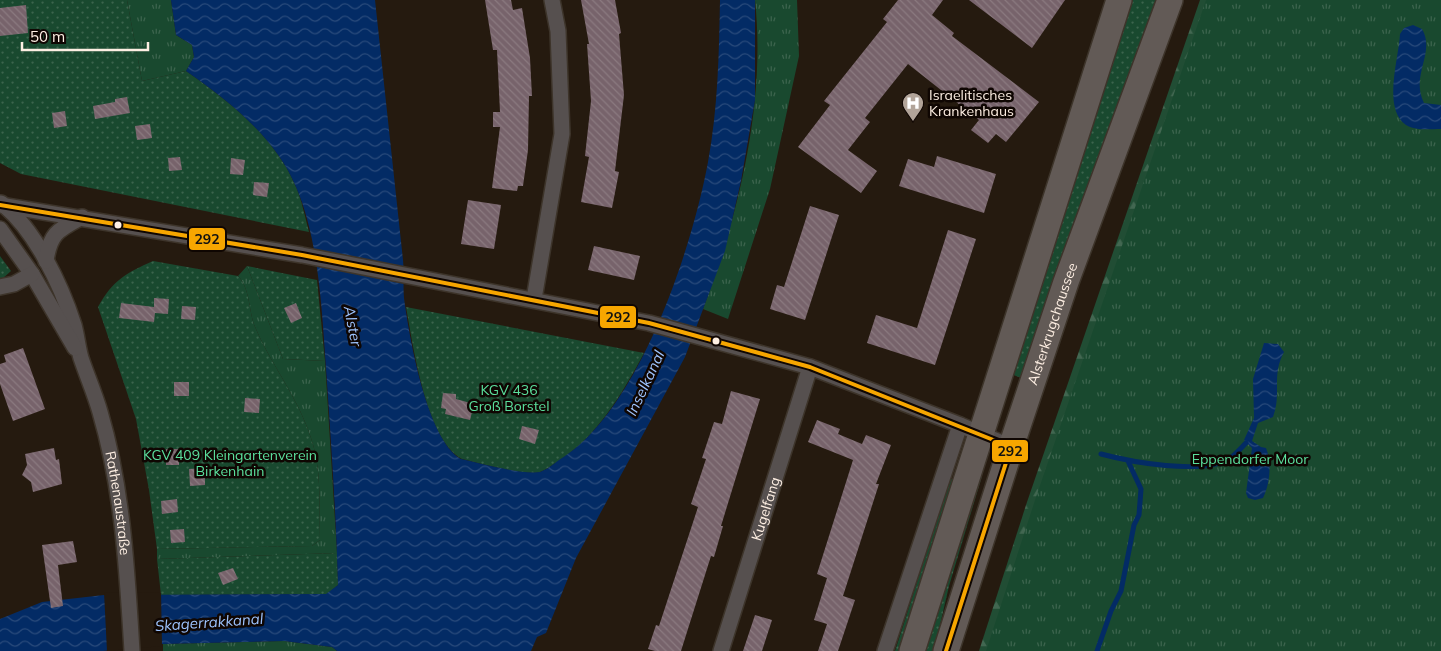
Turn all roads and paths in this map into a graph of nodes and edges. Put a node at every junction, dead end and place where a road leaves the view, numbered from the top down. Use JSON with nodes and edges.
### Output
{"nodes":[{"id":1,"x":552,"y":0,"type":"edge"},
{"id":2,"x":1119,"y":0,"type":"edge"},
{"id":3,"x":1170,"y":0,"type":"edge"},
{"id":4,"x":1,"y":204,"type":"edge"},
{"id":5,"x":82,"y":217,"type":"junction"},
{"id":6,"x":0,"y":229,"type":"edge"},
{"id":7,"x":46,"y":261,"type":"junction"},
{"id":8,"x":32,"y":274,"type":"junction"},
{"id":9,"x":0,"y":287,"type":"edge"},
{"id":10,"x":534,"y":299,"type":"junction"},
{"id":11,"x":81,"y":358,"type":"junction"},
{"id":12,"x":810,"y":367,"type":"junction"},
{"id":13,"x":971,"y":429,"type":"junction"},
{"id":14,"x":1010,"y":447,"type":"junction"},
{"id":15,"x":132,"y":651,"type":"edge"},
{"id":16,"x":721,"y":651,"type":"edge"},
{"id":17,"x":885,"y":651,"type":"edge"},
{"id":18,"x":912,"y":651,"type":"edge"},
{"id":19,"x":946,"y":651,"type":"edge"}],
"edges":[{"from":1,"to":10,"type":"street"},
{"from":2,"to":13,"type":"main road"},
{"from":3,"to":14,"type":"main road","name":"Alsterkrugchaussee"},
{"from":4,"to":5,"type":"street"},
{"from":4,"to":7,"type":"street","name":"Rathenaustraße"},
{"from":5,"to":7,"type":"street"},
{"from":5,"to":10,"type":"street"},
{"from":6,"to":8,"type":"street","name":"Rathenaustraße"},
{"from":7,"to":11,"type":"street","name":"Rathenaustraße"},
{"from":8,"to":9,"type":"street"},
{"from":8,"to":11,"type":"street","name":"Rathenaustraße"},
{"from":10,"to":12,"type":"street"},
{"from":11,"to":15,"type":"street","name":"Rathenaustraße"},
{"from":12,"to":13,"type":"street"},
{"from":12,"to":16,"type":"street","name":"Kugelfang"},
{"from":13,"to":14,"type":"street"},
{"from":13,"to":17,"type":"street"},
{"from":13,"to":18,"type":"main road"},
{"from":14,"to":19,"type":"main road","name":"Alsterkrugchaussee"}]}
